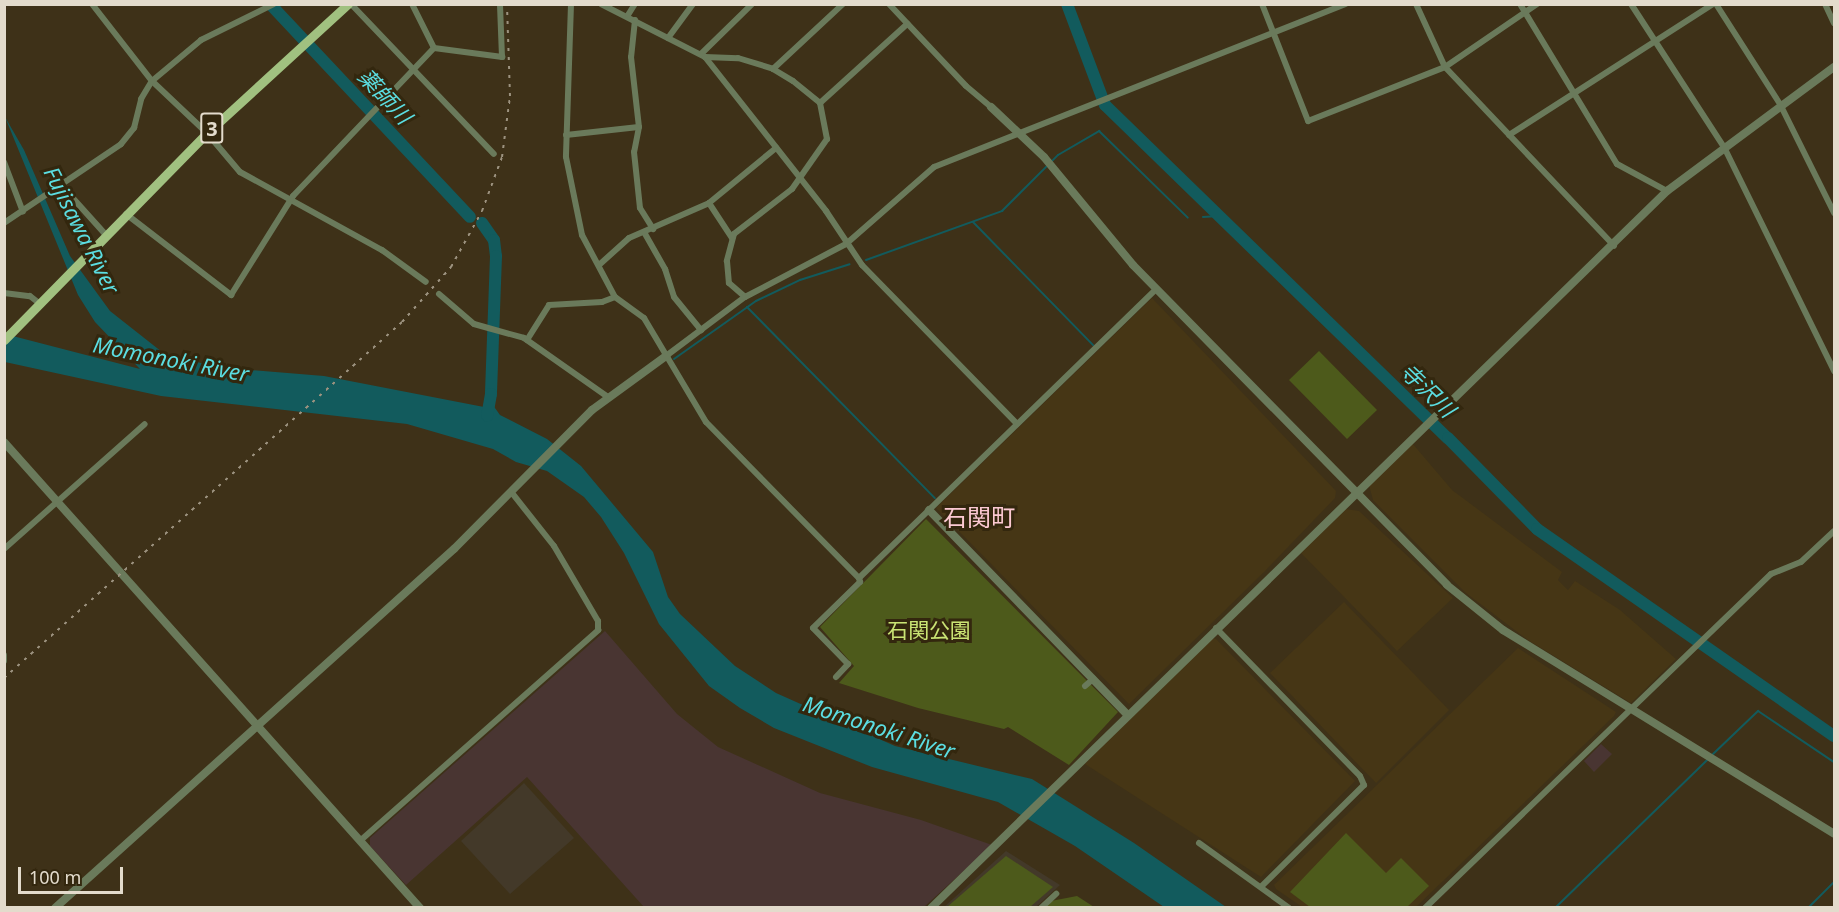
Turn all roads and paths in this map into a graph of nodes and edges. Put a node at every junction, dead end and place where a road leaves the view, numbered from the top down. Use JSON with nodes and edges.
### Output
{"nodes":[{"id":1,"x":92,"y":4,"type":"edge"},
{"id":2,"x":274,"y":4,"type":"edge"},
{"id":3,"x":349,"y":4,"type":"edge"},
{"id":4,"x":412,"y":4,"type":"edge"},
{"id":5,"x":500,"y":4,"type":"edge"},
{"id":6,"x":571,"y":4,"type":"edge"},
{"id":7,"x":601,"y":4,"type":"edge"},
{"id":8,"x":635,"y":4,"type":"edge"},
{"id":9,"x":693,"y":4,"type":"edge"},
{"id":10,"x":752,"y":4,"type":"edge"},
{"id":11,"x":843,"y":4,"type":"edge"},
{"id":12,"x":889,"y":4,"type":"edge"},
{"id":13,"x":1262,"y":4,"type":"edge"},
{"id":14,"x":1345,"y":4,"type":"edge"},
{"id":15,"x":1416,"y":4,"type":"edge"},
{"id":16,"x":1520,"y":4,"type":"edge"},
{"id":17,"x":1537,"y":4,"type":"edge"},
{"id":18,"x":1631,"y":4,"type":"edge"},
{"id":19,"x":1714,"y":4,"type":"edge"},
{"id":20,"x":1826,"y":4,"type":"edge"},
{"id":21,"x":1524,"y":14,"type":"junction"},
{"id":22,"x":628,"y":15,"type":"junction"},
{"id":23,"x":635,"y":20,"type":"junction"},
{"id":24,"x":1834,"y":23,"type":"edge"},
{"id":25,"x":907,"y":24,"type":"junction"},
{"id":26,"x":1273,"y":33,"type":"junction"},
{"id":27,"x":668,"y":38,"type":"junction"},
{"id":28,"x":1655,"y":41,"type":"junction"},
{"id":29,"x":434,"y":48,"type":"junction"},
{"id":30,"x":703,"y":56,"type":"junction"},
{"id":31,"x":1445,"y":67,"type":"junction"},
{"id":32,"x":1834,"y":67,"type":"edge"},
{"id":33,"x":773,"y":69,"type":"junction"},
{"id":34,"x":413,"y":71,"type":"junction"},
{"id":35,"x":152,"y":81,"type":"junction"},
{"id":36,"x":1573,"y":94,"type":"junction"},
{"id":37,"x":820,"y":103,"type":"junction"},
{"id":38,"x":1780,"y":104,"type":"junction"},
{"id":39,"x":991,"y":107,"type":"joint"},
{"id":40,"x":639,"y":128,"type":"junction"},
{"id":41,"x":1019,"y":132,"type":"junction"},
{"id":42,"x":207,"y":133,"type":"junction"},
{"id":43,"x":566,"y":135,"type":"junction"},
{"id":44,"x":1509,"y":135,"type":"junction"},
{"id":45,"x":1724,"y":147,"type":"junction"},
{"id":46,"x":776,"y":148,"type":"junction"},
{"id":47,"x":494,"y":154,"type":"dead end"},
{"id":48,"x":4,"y":162,"type":"edge"},
{"id":49,"x":801,"y":180,"type":"junction"},
{"id":50,"x":63,"y":186,"type":"junction"},
{"id":51,"x":1667,"y":190,"type":"junction"},
{"id":52,"x":289,"y":201,"type":"junction"},
{"id":53,"x":709,"y":203,"type":"junction"},
{"id":54,"x":24,"y":211,"type":"junction"},
{"id":55,"x":1834,"y":213,"type":"edge"},
{"id":56,"x":126,"y":214,"type":"junction"},
{"id":57,"x":4,"y":223,"type":"edge"},
{"id":58,"x":653,"y":229,"type":"junction"},
{"id":59,"x":644,"y":232,"type":"junction"},
{"id":60,"x":106,"y":235,"type":"junction"},
{"id":61,"x":732,"y":238,"type":"junction"},
{"id":62,"x":846,"y":244,"type":"junction"},
{"id":63,"x":1614,"y":246,"type":"junction"},
{"id":64,"x":599,"y":265,"type":"junction"},
{"id":65,"x":426,"y":282,"type":"dead end"},
{"id":66,"x":1156,"y":289,"type":"junction"},
{"id":67,"x":4,"y":293,"type":"edge"},
{"id":68,"x":439,"y":294,"type":"dead end"},
{"id":69,"x":615,"y":297,"type":"junction"},
{"id":70,"x":745,"y":297,"type":"junction"},
{"id":71,"x":39,"y":303,"type":"junction"},
{"id":72,"x":701,"y":330,"type":"junction"},
{"id":73,"x":4,"y":340,"type":"edge"},
{"id":74,"x":527,"y":340,"type":"junction"},
{"id":75,"x":666,"y":356,"type":"junction"},
{"id":76,"x":1834,"y":371,"type":"edge"},
{"id":77,"x":608,"y":397,"type":"junction"},
{"id":78,"x":145,"y":424,"type":"dead end"},
{"id":79,"x":1017,"y":424,"type":"junction"},
{"id":80,"x":4,"y":442,"type":"edge"},
{"id":81,"x":515,"y":490,"type":"junction"},
{"id":82,"x":1354,"y":494,"type":"junction"},
{"id":83,"x":58,"y":502,"type":"junction"},
{"id":84,"x":929,"y":510,"type":"junction"},
{"id":85,"x":1834,"y":531,"type":"edge"},
{"id":86,"x":4,"y":549,"type":"edge"},
{"id":87,"x":859,"y":578,"type":"junction"},
{"id":88,"x":1216,"y":628,"type":"junction"},
{"id":89,"x":4,"y":655,"type":"edge"},
{"id":90,"x":4,"y":661,"type":"edge"},
{"id":91,"x":837,"y":677,"type":"dead end"},
{"id":92,"x":1093,"y":679,"type":"junction"},
{"id":93,"x":1085,"y":686,"type":"dead end"},
{"id":94,"x":1629,"y":709,"type":"junction"},
{"id":95,"x":1128,"y":715,"type":"junction"},
{"id":96,"x":259,"y":724,"type":"junction"},
{"id":97,"x":1834,"y":834,"type":"edge"},
{"id":98,"x":361,"y":840,"type":"junction"},
{"id":99,"x":1199,"y":843,"type":"dead end"},
{"id":100,"x":1261,"y":887,"type":"junction"},
{"id":101,"x":1056,"y":894,"type":"dead end"},
{"id":102,"x":56,"y":908,"type":"edge"},
{"id":103,"x":420,"y":908,"type":"edge"},
{"id":104,"x":931,"y":908,"type":"edge"},
{"id":105,"x":1041,"y":908,"type":"edge"},
{"id":106,"x":1289,"y":908,"type":"edge"},
{"id":107,"x":1425,"y":908,"type":"edge"}],
"edges":[{"from":1,"to":35,"type":"street"},
{"from":2,"to":35,"type":"street"},
{"from":3,"to":34,"type":"street"},
{"from":3,"to":42,"type":"main road","number":"3"},
{"from":4,"to":29,"type":"street"},
{"from":5,"to":29,"type":"street"},
{"from":6,"to":43,"type":"street"},
{"from":7,"to":22,"type":"street"},
{"from":8,"to":22,"type":"street"},
{"from":9,"to":27,"type":"street"},
{"from":10,"to":30,"type":"street"},
{"from":11,"to":33,"type":"street"},
{"from":12,"to":25,"type":"street"},
{"from":13,"to":26,"type":"street"},
{"from":14,"to":26,"type":"street"},
{"from":15,"to":31,"type":"street"},
{"from":16,"to":21,"type":"street"},
{"from":17,"to":21,"type":"street"},
{"from":18,"to":28,"type":"street"},
{"from":19,"to":28,"type":"street"},
{"from":19,"to":38,"type":"street"},
{"from":20,"to":24,"type":"street"},
{"from":21,"to":31,"type":"street"},
{"from":21,"to":36,"type":"street"},
{"from":22,"to":23,"type":"street"},
{"from":23,"to":27,"type":"street"},
{"from":23,"to":40,"type":"street"},
{"from":25,"to":37,"type":"street"},
{"from":25,"to":39,"type":"street"},
{"from":26,"to":31,"type":"street"},
{"from":26,"to":41,"type":"street"},
{"from":27,"to":30,"type":"street"},
{"from":28,"to":36,"type":"street"},
{"from":28,"to":45,"type":"street"},
{"from":29,"to":34,"type":"street"},
{"from":30,"to":33,"type":"street"},
{"from":30,"to":46,"type":"street"},
{"from":31,"to":44,"type":"street"},
{"from":32,"to":38,"type":"street"},
{"from":33,"to":37,"type":"street"},
{"from":34,"to":47,"type":"street"},
{"from":34,"to":52,"type":"street"},
{"from":35,"to":42,"type":"street"},
{"from":35,"to":50,"type":"street"},
{"from":36,"to":44,"type":"street"},
{"from":36,"to":51,"type":"street"},
{"from":37,"to":49,"type":"street"},
{"from":38,"to":45,"type":"street"},
{"from":38,"to":55,"type":"street"},
{"from":39,"to":41,"type":"street"},
{"from":40,"to":43,"type":"street"},
{"from":40,"to":58,"type":"street"},
{"from":41,"to":62,"type":"street"},
{"from":41,"to":66,"type":"street"},
{"from":42,"to":52,"type":"street"},
{"from":42,"to":56,"type":"main road","number":"3"},
{"from":43,"to":64,"type":"street"},
{"from":44,"to":63,"type":"street"},
{"from":45,"to":51,"type":"street"},
{"from":45,"to":76,"type":"street"},
{"from":46,"to":49,"type":"street"},
{"from":46,"to":53,"type":"street"},
{"from":48,"to":54,"type":"street"},
{"from":49,"to":61,"type":"street"},
{"from":49,"to":62,"type":"street"},
{"from":50,"to":54,"type":"street"},
{"from":50,"to":60,"type":"street"},
{"from":51,"to":63,"type":"street"},
{"from":52,"to":56,"type":"street"},
{"from":52,"to":65,"type":"street"},
{"from":53,"to":58,"type":"street"},
{"from":53,"to":61,"type":"street"},
{"from":54,"to":57,"type":"street"},
{"from":56,"to":60,"type":"main road","number":"3"},
{"from":58,"to":59,"type":"street"},
{"from":59,"to":64,"type":"street"},
{"from":59,"to":72,"type":"street"},
{"from":60,"to":71,"type":"main road","number":"3"},
{"from":61,"to":70,"type":"street"},
{"from":62,"to":70,"type":"street"},
{"from":62,"to":79,"type":"street"},
{"from":63,"to":82,"type":"street"},
{"from":64,"to":69,"type":"street"},
{"from":66,"to":79,"type":"street"},
{"from":66,"to":82,"type":"street"},
{"from":67,"to":71,"type":"street"},
{"from":68,"to":74,"type":"street"},
{"from":69,"to":74,"type":"street"},
{"from":69,"to":75,"type":"street"},
{"from":70,"to":72,"type":"street"},
{"from":71,"to":73,"type":"main road","number":"3"},
{"from":72,"to":75,"type":"street"},
{"from":74,"to":77,"type":"street"},
{"from":75,"to":77,"type":"street"},
{"from":75,"to":87,"type":"street"},
{"from":77,"to":81,"type":"street"},
{"from":78,"to":83,"type":"street"},
{"from":79,"to":84,"type":"street"},
{"from":80,"to":83,"type":"street"},
{"from":81,"to":96,"type":"street"},
{"from":81,"to":98,"type":"street"},
{"from":82,"to":88,"type":"street"},
{"from":82,"to":94,"type":"street"},
{"from":83,"to":86,"type":"street"},
{"from":83,"to":96,"type":"street"},
{"from":84,"to":87,"type":"street"},
{"from":84,"to":92,"type":"street"},
{"from":85,"to":94,"type":"street"},
{"from":87,"to":91,"type":"street"},
{"from":88,"to":95,"type":"street"},
{"from":88,"to":100,"type":"street"},
{"from":89,"to":90,"type":"street"},
{"from":92,"to":93,"type":"street"},
{"from":92,"to":95,"type":"street"},
{"from":94,"to":97,"type":"street"},
{"from":94,"to":107,"type":"street"},
{"from":95,"to":104,"type":"street"},
{"from":96,"to":98,"type":"street"},
{"from":96,"to":102,"type":"street"},
{"from":98,"to":103,"type":"street"},
{"from":99,"to":100,"type":"street"},
{"from":100,"to":106,"type":"street"},
{"from":101,"to":105,"type":"street"}]}
